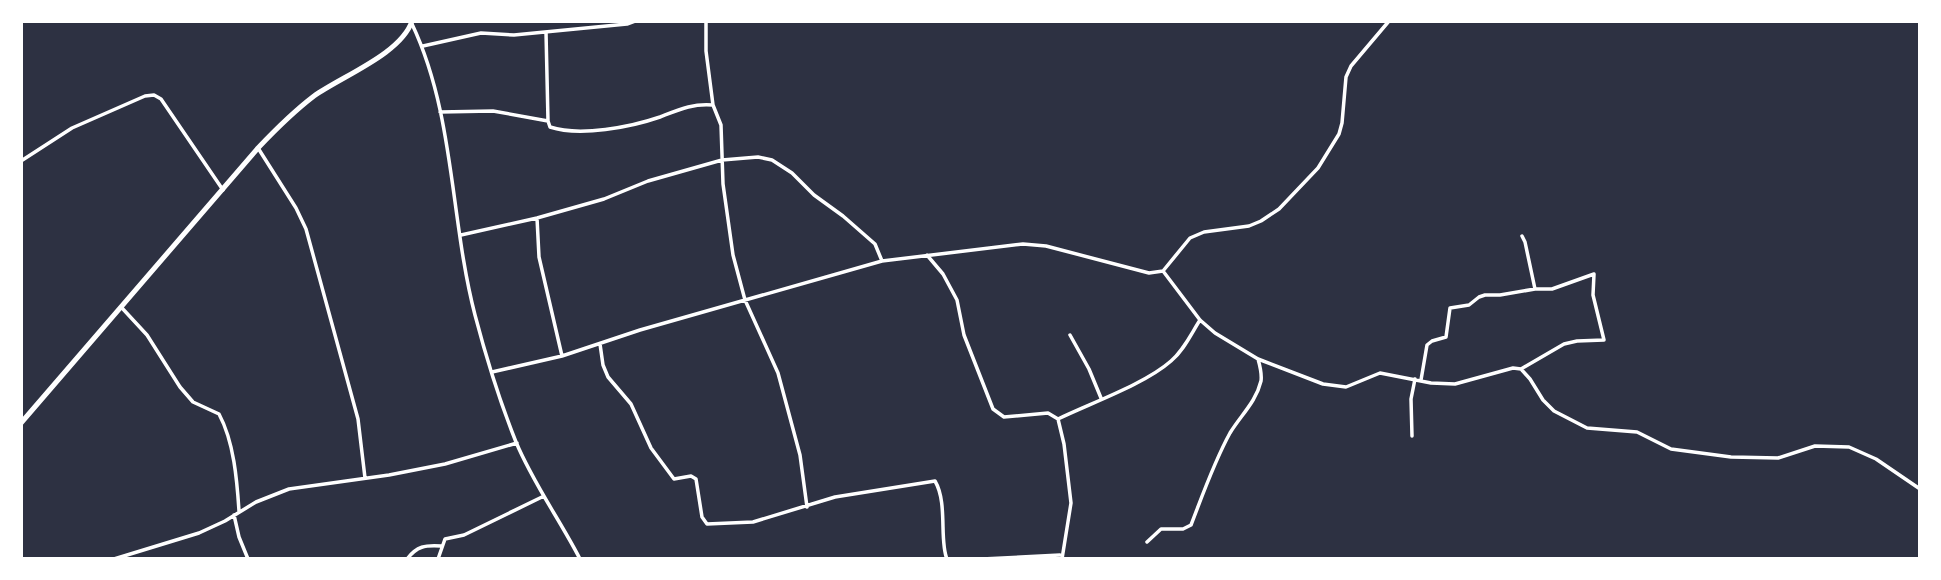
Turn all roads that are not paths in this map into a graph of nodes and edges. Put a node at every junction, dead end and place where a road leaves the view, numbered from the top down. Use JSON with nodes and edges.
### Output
{"nodes":[{"id":1,"x":635,"y":21,"type":"edge"},
{"id":2,"x":706,"y":21,"type":"edge"},
{"id":3,"x":1389,"y":21,"type":"edge"},
{"id":4,"x":412,"y":22,"type":"edge"},
{"id":5,"x":546,"y":32,"type":"junction"},
{"id":6,"x":423,"y":46,"type":"junction"},
{"id":7,"x":713,"y":105,"type":"junction"},
{"id":8,"x":440,"y":112,"type":"junction"},
{"id":9,"x":548,"y":121,"type":"junction"},
{"id":10,"x":258,"y":148,"type":"junction"},
{"id":11,"x":722,"y":160,"type":"junction"},
{"id":12,"x":21,"y":161,"type":"edge"},
{"id":13,"x":223,"y":190,"type":"junction"},
{"id":14,"x":537,"y":218,"type":"junction"},
{"id":15,"x":461,"y":235,"type":"junction"},
{"id":16,"x":1522,"y":236,"type":"dead end"},
{"id":17,"x":927,"y":255,"type":"junction"},
{"id":18,"x":882,"y":261,"type":"junction"},
{"id":19,"x":1163,"y":271,"type":"junction"},
{"id":20,"x":1535,"y":289,"type":"junction"},
{"id":21,"x":745,"y":300,"type":"junction"},
{"id":22,"x":122,"y":308,"type":"junction"},
{"id":23,"x":1200,"y":320,"type":"junction"},
{"id":24,"x":1070,"y":335,"type":"dead end"},
{"id":25,"x":600,"y":344,"type":"junction"},
{"id":26,"x":562,"y":356,"type":"junction"},
{"id":27,"x":1258,"y":359,"type":"junction"},
{"id":28,"x":1521,"y":369,"type":"junction"},
{"id":29,"x":492,"y":372,"type":"junction"},
{"id":30,"x":1418,"y":379,"type":"junction"},
{"id":31,"x":1101,"y":398,"type":"junction"},
{"id":32,"x":1058,"y":419,"type":"junction"},
{"id":33,"x":21,"y":422,"type":"edge"},
{"id":34,"x":1412,"y":436,"type":"dead end"},
{"id":35,"x":517,"y":443,"type":"junction"},
{"id":36,"x":365,"y":478,"type":"junction"},
{"id":37,"x":1920,"y":489,"type":"edge"},
{"id":38,"x":544,"y":496,"type":"junction"},
{"id":39,"x":807,"y":507,"type":"junction"},
{"id":40,"x":239,"y":511,"type":"junction"},
{"id":41,"x":234,"y":515,"type":"junction"},
{"id":42,"x":1147,"y":542,"type":"dead end"},
{"id":43,"x":441,"y":546,"type":"junction"},
{"id":44,"x":1061,"y":557,"type":"edge"},
{"id":45,"x":114,"y":559,"type":"edge"},
{"id":46,"x":248,"y":559,"type":"edge"},
{"id":47,"x":407,"y":559,"type":"edge"},
{"id":48,"x":438,"y":559,"type":"edge"},
{"id":49,"x":580,"y":559,"type":"edge"},
{"id":50,"x":947,"y":559,"type":"edge"},
{"id":51,"x":982,"y":559,"type":"edge"}],
"edges":[{"from":1,"to":5,"type":"street"},
{"from":2,"to":7,"type":"street"},
{"from":3,"to":19,"type":"street"},
{"from":4,"to":6,"type":"street"},
{"from":4,"to":10,"type":"main road"},
{"from":5,"to":6,"type":"street"},
{"from":5,"to":9,"type":"street"},
{"from":6,"to":8,"type":"street"},
{"from":7,"to":9,"type":"street"},
{"from":7,"to":11,"type":"street"},
{"from":8,"to":9,"type":"street"},
{"from":8,"to":15,"type":"street"},
{"from":10,"to":13,"type":"main road"},
{"from":10,"to":36,"type":"street"},
{"from":11,"to":14,"type":"street"},
{"from":11,"to":18,"type":"street"},
{"from":11,"to":21,"type":"street"},
{"from":12,"to":13,"type":"street"},
{"from":13,"to":22,"type":"main road"},
{"from":14,"to":15,"type":"street"},
{"from":14,"to":26,"type":"street"},
{"from":15,"to":29,"type":"street"},
{"from":16,"to":20,"type":"street"},
{"from":17,"to":18,"type":"street"},
{"from":17,"to":19,"type":"street"},
{"from":17,"to":32,"type":"street"},
{"from":18,"to":21,"type":"street"},
{"from":19,"to":23,"type":"street"},
{"from":20,"to":28,"type":"street"},
{"from":20,"to":30,"type":"street"},
{"from":21,"to":25,"type":"street"},
{"from":21,"to":39,"type":"street"},
{"from":22,"to":33,"type":"main road"},
{"from":22,"to":40,"type":"street"},
{"from":23,"to":27,"type":"street"},
{"from":23,"to":31,"type":"street"},
{"from":24,"to":31,"type":"street"},
{"from":25,"to":26,"type":"street"},
{"from":25,"to":39,"type":"street"},
{"from":26,"to":29,"type":"street"},
{"from":27,"to":30,"type":"street"},
{"from":27,"to":42,"type":"street"},
{"from":28,"to":30,"type":"street"},
{"from":28,"to":37,"type":"street"},
{"from":29,"to":35,"type":"street"},
{"from":30,"to":34,"type":"street"},
{"from":31,"to":32,"type":"street"},
{"from":32,"to":44,"type":"street"},
{"from":35,"to":36,"type":"street"},
{"from":35,"to":38,"type":"street"},
{"from":36,"to":40,"type":"street"},
{"from":38,"to":43,"type":"street"},
{"from":38,"to":49,"type":"street"},
{"from":39,"to":50,"type":"street"},
{"from":40,"to":41,"type":"street"},
{"from":41,"to":45,"type":"street"},
{"from":41,"to":46,"type":"street"},
{"from":43,"to":47,"type":"street"},
{"from":43,"to":48,"type":"street"},
{"from":44,"to":51,"type":"street"}]}
